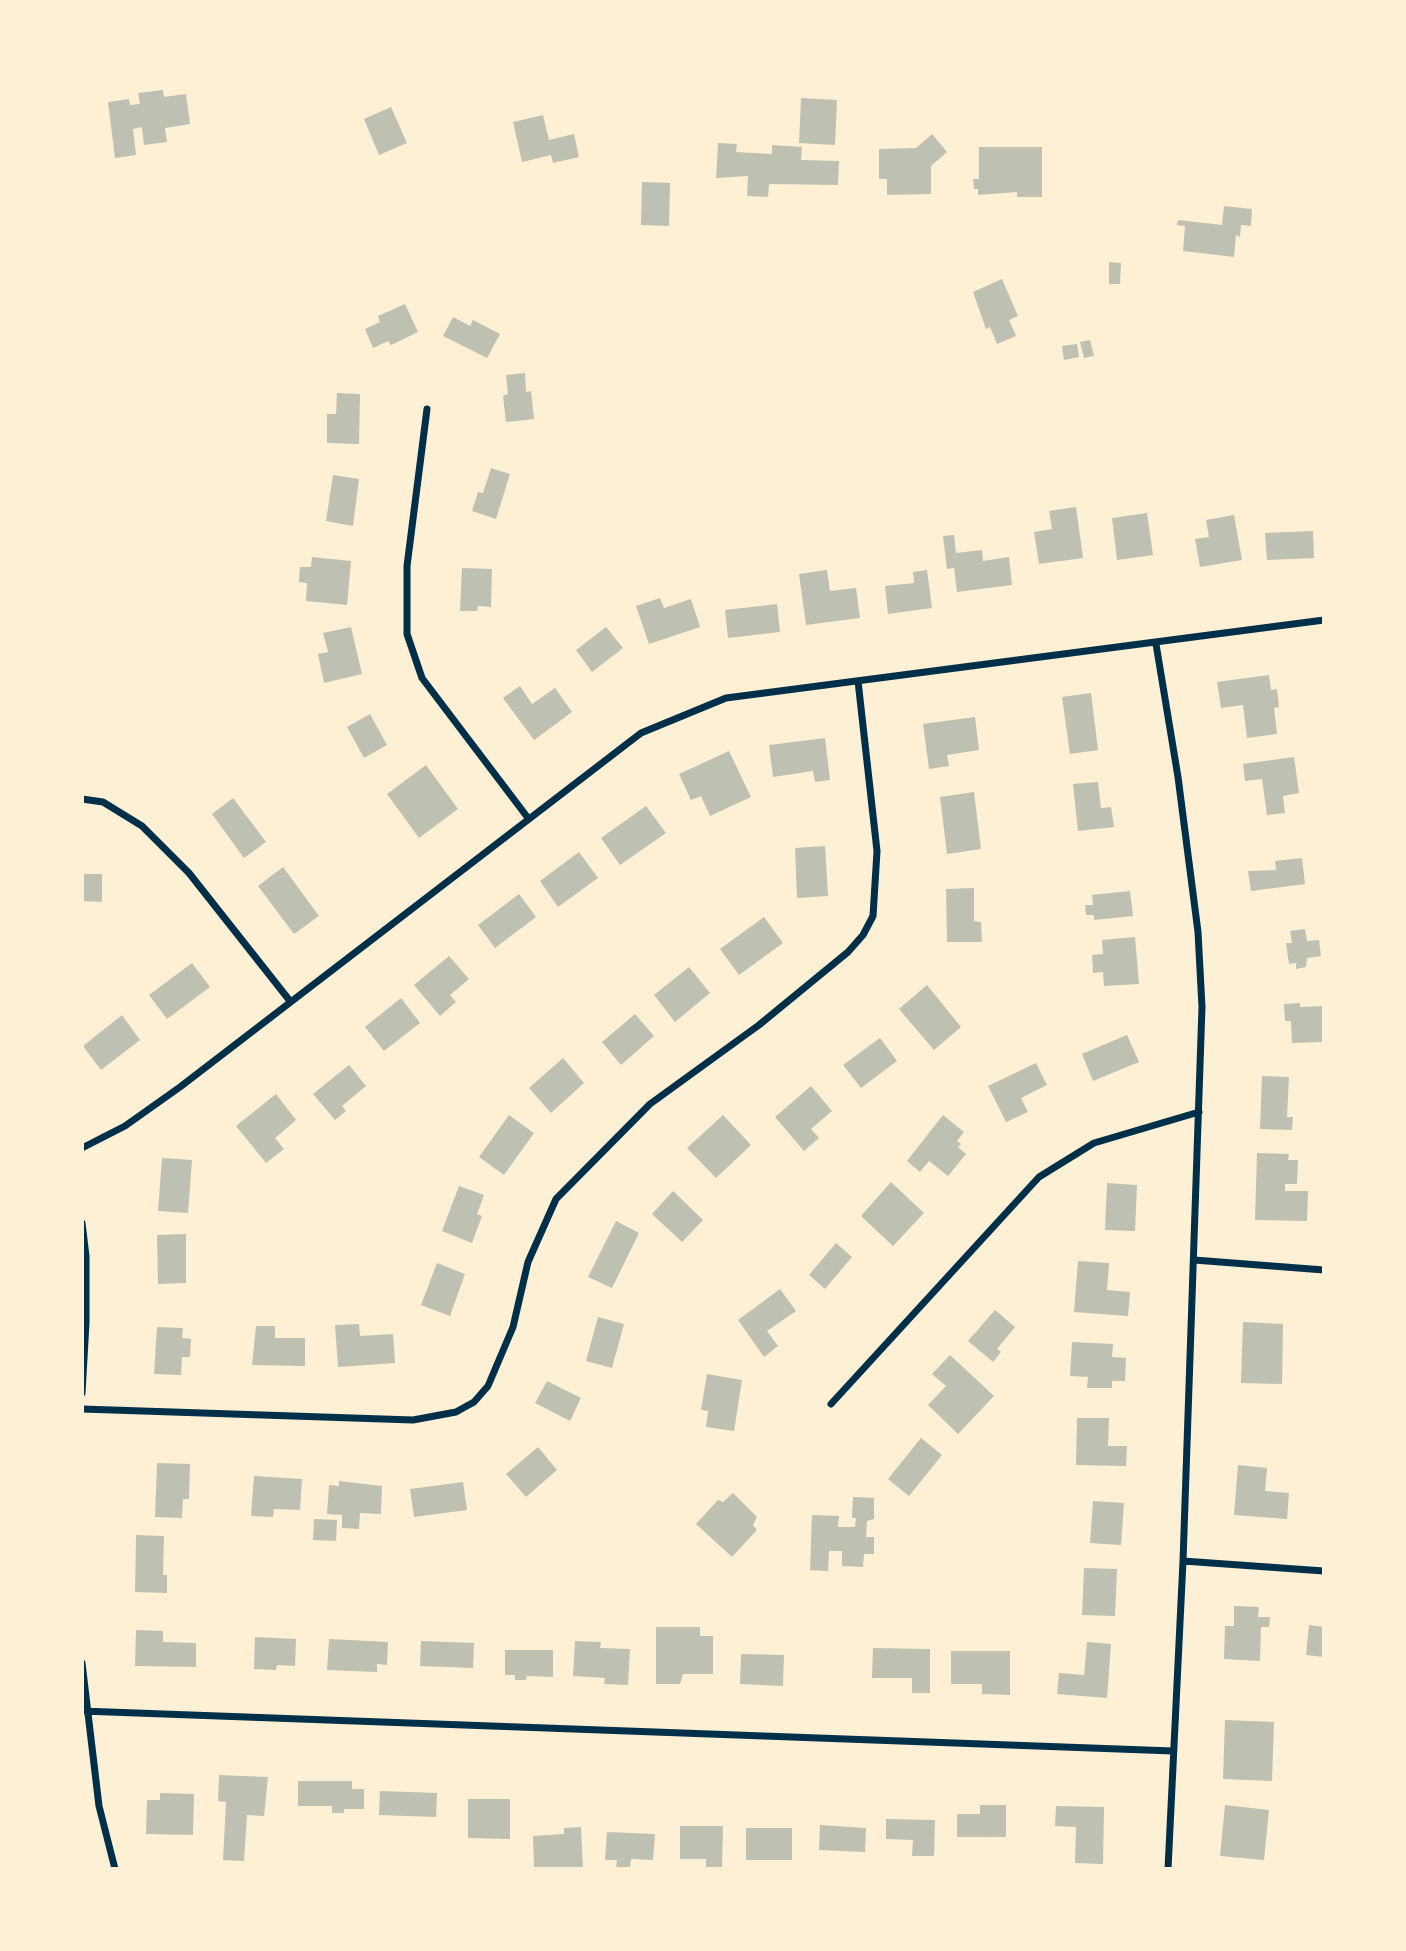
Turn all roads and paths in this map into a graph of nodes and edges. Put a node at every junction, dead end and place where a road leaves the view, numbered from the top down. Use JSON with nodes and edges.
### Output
{"nodes":[{"id":1,"x":427,"y":409,"type":"dead end"},
{"id":2,"x":1324,"y":620,"type":"edge"},
{"id":3,"x":1156,"y":643,"type":"junction"},
{"id":4,"x":858,"y":681,"type":"junction"},
{"id":5,"x":82,"y":800,"type":"edge"},
{"id":6,"x":528,"y":818,"type":"junction"},
{"id":7,"x":290,"y":1001,"type":"junction"},
{"id":8,"x":1199,"y":1112,"type":"junction"},
{"id":9,"x":82,"y":1148,"type":"edge"},
{"id":10,"x":82,"y":1223,"type":"edge"},
{"id":11,"x":1194,"y":1259,"type":"junction"},
{"id":12,"x":1324,"y":1270,"type":"edge"},
{"id":13,"x":82,"y":1393,"type":"edge"},
{"id":14,"x":831,"y":1404,"type":"dead end"},
{"id":15,"x":82,"y":1409,"type":"edge"},
{"id":16,"x":1182,"y":1562,"type":"junction"},
{"id":17,"x":1324,"y":1571,"type":"edge"},
{"id":18,"x":82,"y":1663,"type":"edge"},
{"id":19,"x":85,"y":1711,"type":"edge"},
{"id":20,"x":1173,"y":1751,"type":"junction"},
{"id":21,"x":114,"y":1869,"type":"edge"},
{"id":22,"x":1168,"y":1869,"type":"edge"}],
"edges":[{"from":1,"to":6,"type":"street"},
{"from":2,"to":3,"type":"street"},
{"from":3,"to":4,"type":"street"},
{"from":3,"to":8,"type":"street"},
{"from":4,"to":6,"type":"street"},
{"from":4,"to":15,"type":"street"},
{"from":5,"to":7,"type":"street"},
{"from":6,"to":7,"type":"street"},
{"from":7,"to":9,"type":"street"},
{"from":8,"to":11,"type":"street"},
{"from":8,"to":14,"type":"street"},
{"from":10,"to":13,"type":"street"},
{"from":11,"to":12,"type":"street"},
{"from":11,"to":16,"type":"street"},
{"from":16,"to":17,"type":"street"},
{"from":16,"to":20,"type":"street"},
{"from":18,"to":19,"type":"street"},
{"from":19,"to":20,"type":"street"},
{"from":19,"to":21,"type":"street"},
{"from":20,"to":22,"type":"street"}]}
